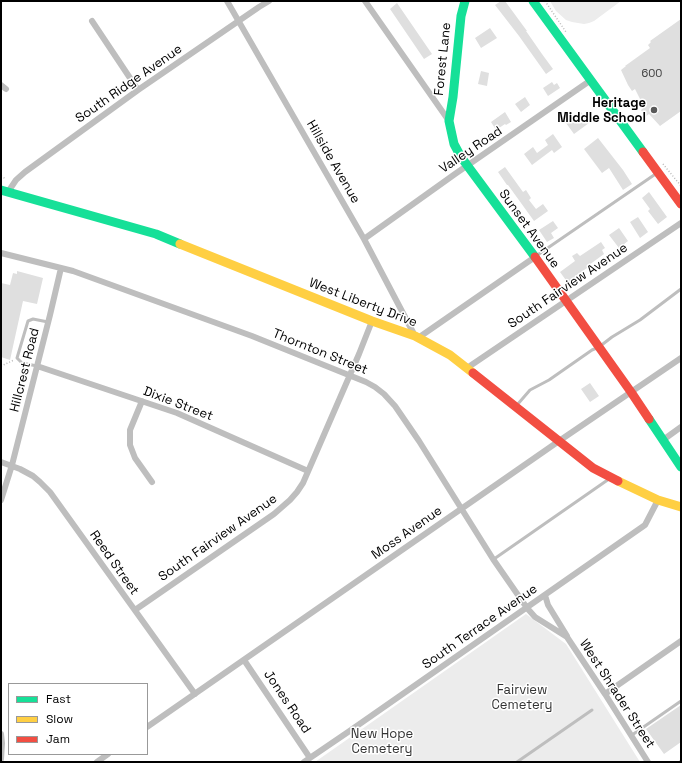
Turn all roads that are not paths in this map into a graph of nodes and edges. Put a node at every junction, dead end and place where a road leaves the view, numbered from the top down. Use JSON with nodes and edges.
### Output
{"nodes":[{"id":1,"x":227,"y":1,"type":"edge"},
{"id":2,"x":268,"y":1,"type":"edge"},
{"id":3,"x":365,"y":1,"type":"edge"},
{"id":4,"x":465,"y":1,"type":"edge"},
{"id":5,"x":533,"y":1,"type":"edge"},
{"id":6,"x":92,"y":21,"type":"dead end"},
{"id":7,"x":239,"y":21,"type":"junction"},
{"id":8,"x":591,"y":80,"type":"junction"},
{"id":9,"x":138,"y":90,"type":"junction"},
{"id":10,"x":449,"y":121,"type":"junction"},
{"id":11,"x":467,"y":166,"type":"junction"},
{"id":12,"x":658,"y":173,"type":"junction"},
{"id":13,"x":4,"y":191,"type":"edge"},
{"id":14,"x":681,"y":204,"type":"edge"},
{"id":15,"x":681,"y":223,"type":"edge"},
{"id":16,"x":364,"y":239,"type":"junction"},
{"id":17,"x":1,"y":253,"type":"edge"},
{"id":18,"x":535,"y":257,"type":"junction"},
{"id":19,"x":61,"y":268,"type":"junction"},
{"id":20,"x":681,"y":289,"type":"edge"},
{"id":21,"x":566,"y":301,"type":"junction"},
{"id":22,"x":372,"y":321,"type":"junction"},
{"id":23,"x":48,"y":322,"type":"junction"},
{"id":24,"x":417,"y":337,"type":"junction"},
{"id":25,"x":599,"y":347,"type":"junction"},
{"id":26,"x":681,"y":358,"type":"edge"},
{"id":27,"x":37,"y":366,"type":"junction"},
{"id":28,"x":467,"y":368,"type":"junction"},
{"id":29,"x":350,"y":375,"type":"junction"},
{"id":30,"x":631,"y":392,"type":"junction"},
{"id":31,"x":142,"y":401,"type":"junction"},
{"id":32,"x":516,"y":406,"type":"junction"},
{"id":33,"x":681,"y":427,"type":"edge"},
{"id":34,"x":663,"y":440,"type":"junction"},
{"id":35,"x":559,"y":441,"type":"junction"},
{"id":36,"x":1,"y":462,"type":"edge"},
{"id":37,"x":12,"y":465,"type":"junction"},
{"id":38,"x":681,"y":467,"type":"edge"},
{"id":39,"x":308,"y":471,"type":"junction"},
{"id":40,"x":610,"y":478,"type":"junction"},
{"id":41,"x":152,"y":482,"type":"dead end"},
{"id":42,"x":1,"y":500,"type":"edge"},
{"id":43,"x":658,"y":500,"type":"junction"},
{"id":44,"x":681,"y":506,"type":"edge"},
{"id":45,"x":461,"y":509,"type":"junction"},
{"id":46,"x":493,"y":559,"type":"junction"},
{"id":47,"x":545,"y":595,"type":"junction"},
{"id":48,"x":527,"y":608,"type":"junction"},
{"id":49,"x":135,"y":610,"type":"junction"},
{"id":50,"x":567,"y":637,"type":"junction"},
{"id":51,"x":681,"y":641,"type":"edge"},
{"id":52,"x":244,"y":660,"type":"junction"},
{"id":53,"x":195,"y":694,"type":"junction"},
{"id":54,"x":605,"y":694,"type":"junction"},
{"id":55,"x":681,"y":701,"type":"edge"},
{"id":56,"x":592,"y":710,"type":"dead end"},
{"id":57,"x":148,"y":726,"type":"edge"},
{"id":58,"x":1,"y":734,"type":"edge"},
{"id":59,"x":631,"y":736,"type":"junction"},
{"id":60,"x":107,"y":755,"type":"edge"},
{"id":61,"x":310,"y":758,"type":"junction"},
{"id":62,"x":1,"y":759,"type":"edge"},
{"id":63,"x":97,"y":762,"type":"edge"},
{"id":64,"x":304,"y":762,"type":"edge"},
{"id":65,"x":517,"y":762,"type":"edge"},
{"id":66,"x":648,"y":762,"type":"edge"}],
"edges":[{"from":1,"to":7,"type":"street","name":"Hillside Avenue"},
{"from":2,"to":7,"type":"street","name":"South Ridge Avenue"},
{"from":3,"to":10,"type":"street","name":"Sunset Avenue"},
{"from":4,"to":10,"type":"main road","name":"Forest Lane"},
{"from":5,"to":8,"type":"main road"},
{"from":6,"to":9,"type":"street"},
{"from":7,"to":9,"type":"street","name":"South Ridge Avenue"},
{"from":7,"to":16,"type":"street","name":"Hillside Avenue"},
{"from":8,"to":11,"type":"street","name":"Valley Road"},
{"from":8,"to":12,"type":"main road"},
{"from":9,"to":13,"type":"street","name":"South Ridge Avenue"},
{"from":10,"to":11,"type":"main road","name":"Sunset Avenue"},
{"from":11,"to":16,"type":"street","name":"Valley Road"},
{"from":11,"to":18,"type":"main road","name":"Sunset Avenue"},
{"from":12,"to":14,"type":"main road"},
{"from":12,"to":18,"type":"lane"},
{"from":13,"to":22,"type":"main road","name":"West Liberty Drive"},
{"from":15,"to":21,"type":"street","name":"South Fairview Avenue"},
{"from":16,"to":24,"type":"street","name":"Hillside Avenue"},
{"from":17,"to":19,"type":"street","name":"Thornton Street"},
{"from":18,"to":21,"type":"main road","name":"Sunset Avenue"},
{"from":18,"to":24,"type":"street"},
{"from":19,"to":23,"type":"street","name":"Hillcrest Road"},
{"from":19,"to":29,"type":"street","name":"Thornton Street"},
{"from":20,"to":25,"type":"lane"},
{"from":21,"to":25,"type":"main road","name":"Sunset Avenue"},
{"from":21,"to":28,"type":"street","name":"South Fairview Avenue"},
{"from":22,"to":24,"type":"main road","name":"West Liberty Drive"},
{"from":22,"to":29,"type":"street","name":"South Fairview Avenue"},
{"from":23,"to":27,"type":"street","name":"Hillcrest Road"},
{"from":23,"to":27,"type":"lane"},
{"from":24,"to":28,"type":"main road","name":"West Liberty Drive"},
{"from":25,"to":30,"type":"main road","name":"Sunset Avenue"},
{"from":25,"to":32,"type":"lane"},
{"from":26,"to":30,"type":"street","name":"Moss Avenue"},
{"from":27,"to":31,"type":"street","name":"Dixie Street"},
{"from":27,"to":37,"type":"street","name":"Hillcrest Road"},
{"from":28,"to":32,"type":"main road","name":"West Liberty Drive"},
{"from":29,"to":39,"type":"street","name":"South Fairview Avenue"},
{"from":29,"to":45,"type":"street","name":"Thornton Street"},
{"from":30,"to":34,"type":"main road","name":"Sunset Avenue"},
{"from":30,"to":35,"type":"street","name":"Moss Avenue"},
{"from":31,"to":39,"type":"street","name":"Dixie Street"},
{"from":31,"to":41,"type":"street"},
{"from":32,"to":35,"type":"main road","name":"West Liberty Drive"},
{"from":33,"to":34,"type":"street"},
{"from":34,"to":38,"type":"main road","name":"Sunset Avenue"},
{"from":35,"to":40,"type":"main road","name":"West Liberty Drive"},
{"from":35,"to":45,"type":"street","name":"Moss Avenue"},
{"from":36,"to":37,"type":"street","name":"Reed Street"},
{"from":37,"to":42,"type":"street","name":"Hillcrest Road"},
{"from":37,"to":49,"type":"street","name":"Reed Street"},
{"from":39,"to":49,"type":"street","name":"South Fairview Avenue"},
{"from":40,"to":43,"type":"main road","name":"West Liberty Drive"},
{"from":40,"to":46,"type":"lane"},
{"from":43,"to":44,"type":"main road","name":"West Liberty Drive"},
{"from":43,"to":47,"type":"street","name":"South Terrace Avenue"},
{"from":45,"to":46,"type":"street","name":"Thornton Street"},
{"from":45,"to":52,"type":"street","name":"Moss Avenue"},
{"from":46,"to":48,"type":"street","name":"Thornton Street"},
{"from":47,"to":48,"type":"street","name":"South Terrace Avenue"},
{"from":47,"to":50,"type":"street","name":"West Shrader Street"},
{"from":48,"to":50,"type":"street","name":"West Shrader Street"},
{"from":48,"to":61,"type":"street","name":"South Terrace Avenue"},
{"from":49,"to":53,"type":"street","name":"Reed Street"},
{"from":50,"to":54,"type":"street","name":"West Shrader Street"},
{"from":51,"to":54,"type":"street"},
{"from":52,"to":53,"type":"street","name":"Moss Avenue"},
{"from":52,"to":61,"type":"street","name":"Jones Road"},
{"from":53,"to":57,"type":"street","name":"Moss Avenue"},
{"from":54,"to":59,"type":"street","name":"West Shrader Street"},
{"from":55,"to":59,"type":"lane"},
{"from":56,"to":65,"type":"lane"},
{"from":58,"to":62,"type":"street"},
{"from":59,"to":66,"type":"street","name":"West Shrader Street"},
{"from":60,"to":63,"type":"street"},
{"from":61,"to":64,"type":"street","name":"South Terrace Avenue"}]}
